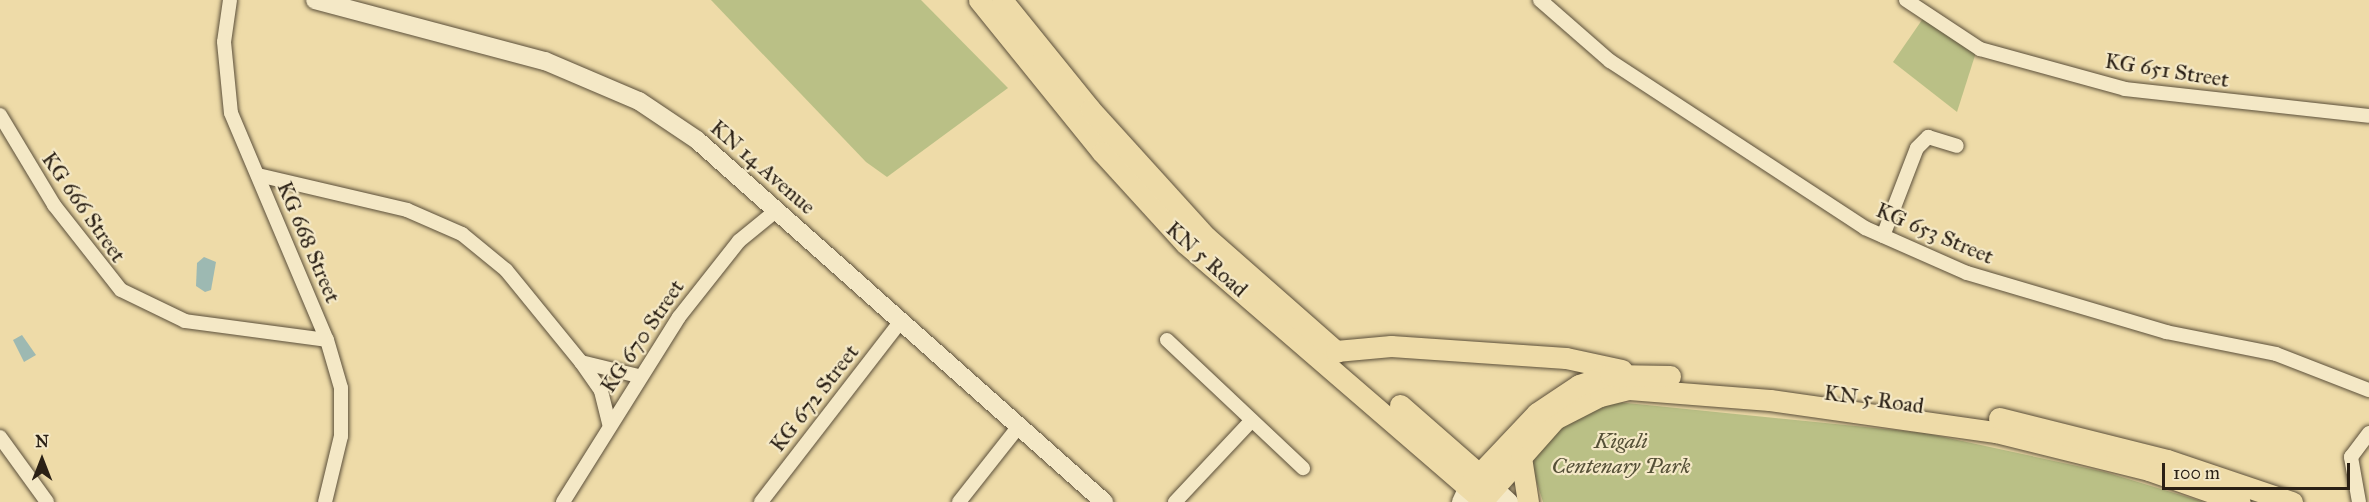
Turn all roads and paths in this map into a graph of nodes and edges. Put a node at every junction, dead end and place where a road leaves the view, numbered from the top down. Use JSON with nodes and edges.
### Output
{"nodes":[{"id":1,"x":230,"y":0,"type":"edge"},
{"id":2,"x":315,"y":0,"type":"edge"},
{"id":3,"x":979,"y":0,"type":"edge"},
{"id":4,"x":1002,"y":0,"type":"edge"},
{"id":5,"x":1540,"y":0,"type":"edge"},
{"id":6,"x":1906,"y":0,"type":"edge"},
{"id":7,"x":0,"y":115,"type":"edge"},
{"id":8,"x":2369,"y":116,"type":"edge"},
{"id":9,"x":1957,"y":146,"type":"dead end"},
{"id":10,"x":258,"y":175,"type":"junction"},
{"id":11,"x":777,"y":210,"type":"junction"},
{"id":12,"x":1883,"y":236,"type":"junction"},
{"id":13,"x":900,"y":321,"type":"junction"},
{"id":14,"x":327,"y":340,"type":"junction"},
{"id":15,"x":1167,"y":340,"type":"dead end"},
{"id":16,"x":1336,"y":351,"type":"junction"},
{"id":17,"x":581,"y":362,"type":"junction"},
{"id":18,"x":1637,"y":374,"type":"junction"},
{"id":19,"x":638,"y":376,"type":"junction"},
{"id":20,"x":2369,"y":390,"type":"edge"},
{"id":21,"x":1251,"y":421,"type":"junction"},
{"id":22,"x":609,"y":424,"type":"junction"},
{"id":23,"x":1019,"y":426,"type":"junction"},
{"id":24,"x":2369,"y":433,"type":"edge"},
{"id":25,"x":0,"y":437,"type":"edge"},
{"id":26,"x":1521,"y":457,"type":"junction"},
{"id":27,"x":1303,"y":468,"type":"dead end"},
{"id":28,"x":1483,"y":494,"type":"edge"},
{"id":29,"x":47,"y":502,"type":"edge"},
{"id":30,"x":325,"y":502,"type":"edge"},
{"id":31,"x":562,"y":502,"type":"edge"},
{"id":32,"x":762,"y":502,"type":"edge"},
{"id":33,"x":960,"y":502,"type":"edge"},
{"id":34,"x":1104,"y":502,"type":"edge"},
{"id":35,"x":1175,"y":502,"type":"edge"},
{"id":36,"x":1528,"y":502,"type":"edge"},
{"id":37,"x":2240,"y":502,"type":"edge"},
{"id":38,"x":2292,"y":502,"type":"edge"},
{"id":39,"x":2359,"y":502,"type":"edge"}],
"edges":[{"from":1,"to":10,"type":"street","name":"KG 668 Street"},
{"from":2,"to":11,"type":"main road","name":"KN 14 Avenue"},
{"from":3,"to":28,"type":"main road","name":"KN 5 Road"},
{"from":4,"to":16,"type":"main road","name":"KN 5 Road"},
{"from":5,"to":12,"type":"street","name":"KG 653 Street"},
{"from":6,"to":8,"type":"street","name":"KG 651 Street"},
{"from":7,"to":14,"type":"street","name":"KG 666 Street"},
{"from":9,"to":12,"type":"street"},
{"from":10,"to":14,"type":"street","name":"KG 668 Street"},
{"from":10,"to":17,"type":"street"},
{"from":11,"to":13,"type":"main road","name":"KN 14 Avenue"},
{"from":11,"to":19,"type":"street","name":"KG 670 Street"},
{"from":12,"to":20,"type":"street","name":"KG 653 Street"},
{"from":13,"to":23,"type":"main road","name":"KN 14 Avenue"},
{"from":13,"to":32,"type":"street","name":"KG 672 Street"},
{"from":14,"to":30,"type":"street","name":"KG 668 Street"},
{"from":15,"to":21,"type":"street"},
{"from":16,"to":18,"type":"main road"},
{"from":16,"to":28,"type":"main road","name":"KN 5 Road"},
{"from":17,"to":19,"type":"street"},
{"from":17,"to":22,"type":"street"},
{"from":18,"to":28,"type":"main road","name":"KN 5 Road"},
{"from":18,"to":38,"type":"main road","name":"KN 5 Road"},
{"from":19,"to":22,"type":"street","name":"KG 670 Street"},
{"from":21,"to":27,"type":"street"},
{"from":21,"to":35,"type":"street"},
{"from":22,"to":31,"type":"street","name":"KG 670 Street"},
{"from":23,"to":33,"type":"street"},
{"from":23,"to":34,"type":"main road","name":"KN 14 Avenue"},
{"from":24,"to":39,"type":"street"},
{"from":25,"to":29,"type":"street"},
{"from":26,"to":28,"type":"main road","name":"KN 5 Road"},
{"from":26,"to":36,"type":"main road"},
{"from":26,"to":37,"type":"main road","name":"KN 5 Road"}]}
